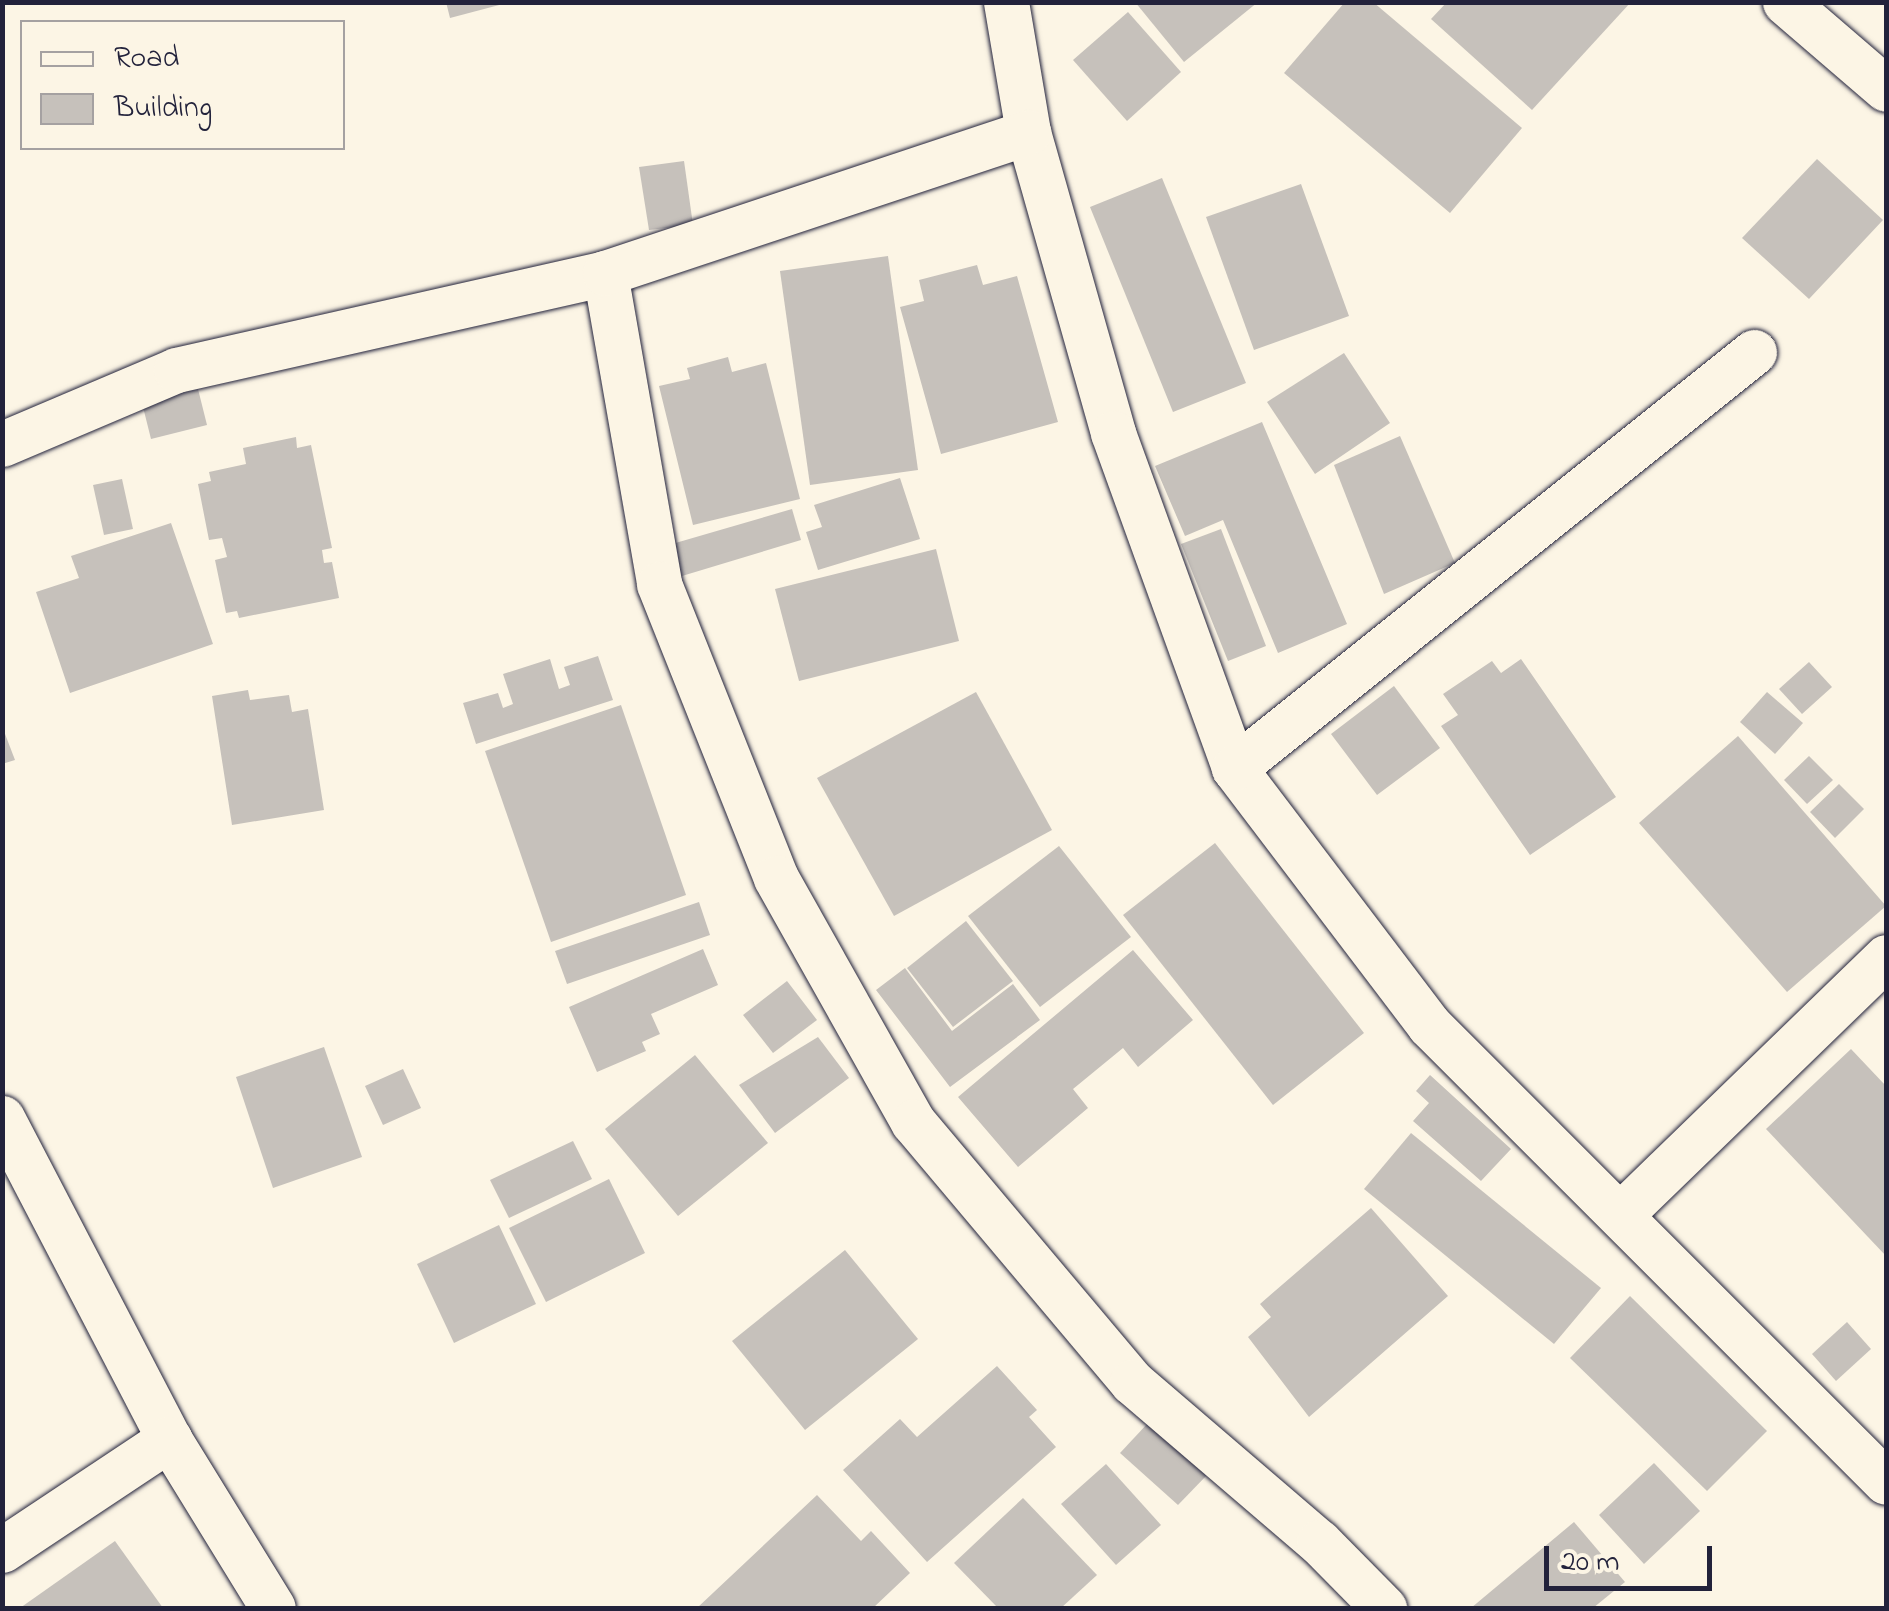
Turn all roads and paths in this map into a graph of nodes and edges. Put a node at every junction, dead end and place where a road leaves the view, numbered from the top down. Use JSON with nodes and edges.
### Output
{"nodes":[{"id":1,"x":1006,"y":2,"type":"edge"},
{"id":2,"x":1785,"y":2,"type":"edge"},
{"id":3,"x":1886,"y":89,"type":"edge"},
{"id":4,"x":1028,"y":132,"type":"junction"},
{"id":5,"x":605,"y":273,"type":"junction"},
{"id":6,"x":1754,"y":352,"type":"dead end"},
{"id":7,"x":2,"y":444,"type":"edge"},
{"id":8,"x":1234,"y":768,"type":"junction"},
{"id":9,"x":1886,"y":958,"type":"edge"},
{"id":10,"x":2,"y":1118,"type":"edge"},
{"id":11,"x":1622,"y":1213,"type":"junction"},
{"id":12,"x":169,"y":1439,"type":"junction"},
{"id":13,"x":1886,"y":1482,"type":"edge"},
{"id":14,"x":2,"y":1550,"type":"edge"},
{"id":15,"x":273,"y":1608,"type":"edge"},
{"id":16,"x":1384,"y":1608,"type":"edge"}],
"edges":[{"from":1,"to":4,"type":"street"},
{"from":2,"to":3,"type":"street"},
{"from":4,"to":5,"type":"street"},
{"from":4,"to":8,"type":"street"},
{"from":5,"to":7,"type":"street"},
{"from":5,"to":16,"type":"street"},
{"from":6,"to":8,"type":"street"},
{"from":8,"to":11,"type":"street"},
{"from":9,"to":11,"type":"street"},
{"from":10,"to":12,"type":"street"},
{"from":11,"to":13,"type":"street"},
{"from":12,"to":14,"type":"street"},
{"from":12,"to":15,"type":"street"}]}
